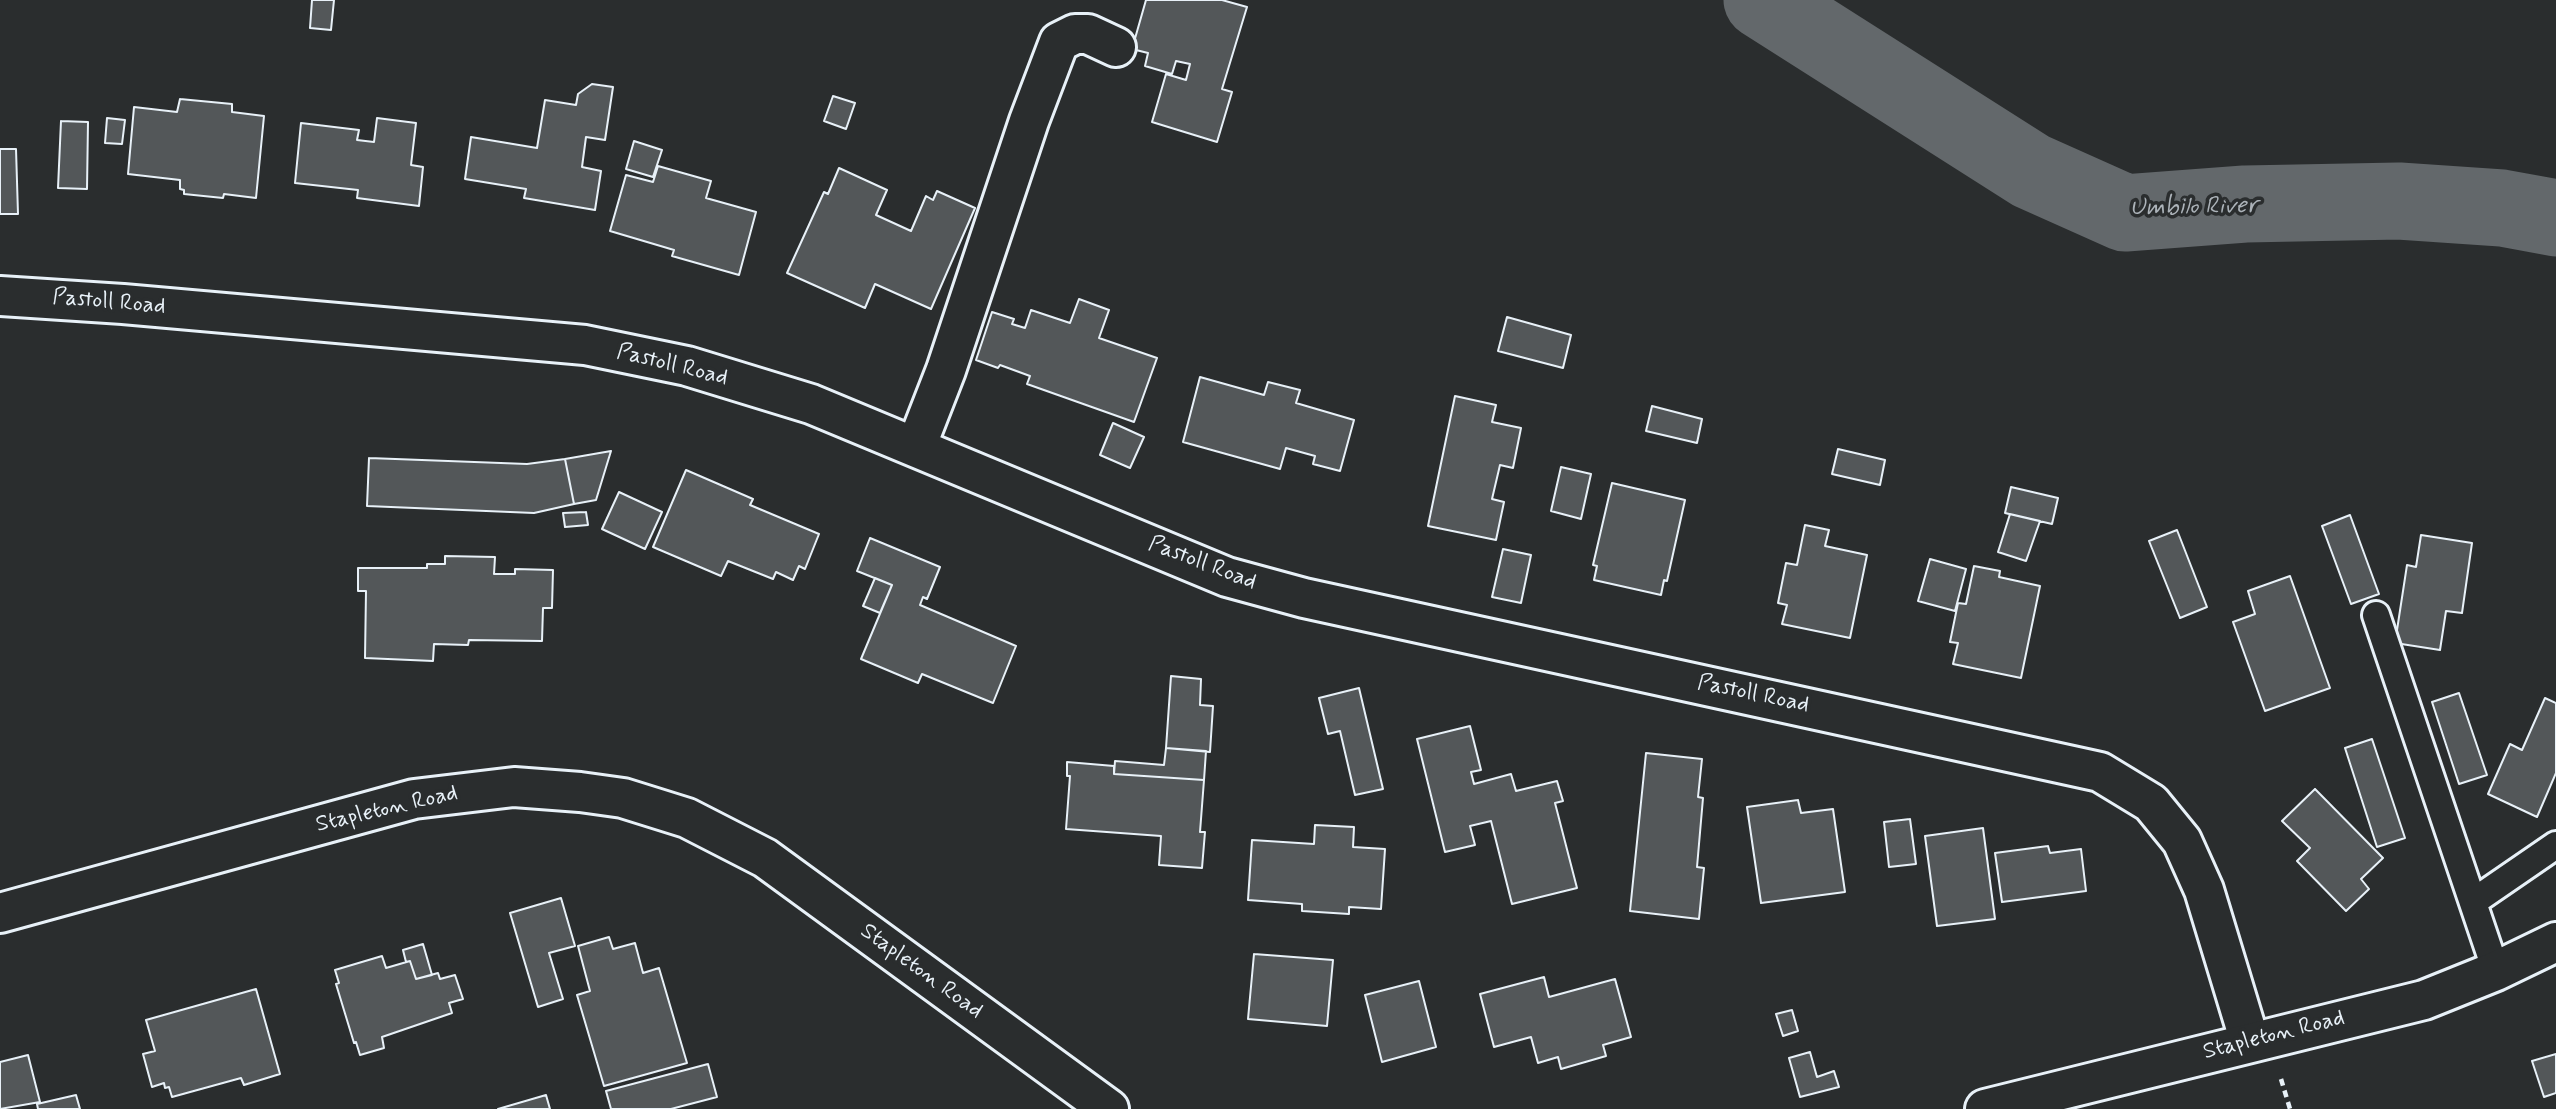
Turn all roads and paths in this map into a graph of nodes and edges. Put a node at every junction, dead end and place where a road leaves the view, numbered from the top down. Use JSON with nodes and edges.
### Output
{"nodes":[{"id":1,"x":1116,"y":47,"type":"dead end"},
{"id":2,"x":0,"y":296,"type":"edge"},
{"id":3,"x":916,"y":447,"type":"junction"},
{"id":4,"x":2376,"y":615,"type":"dead end"},
{"id":5,"x":2556,"y":845,"type":"edge"},
{"id":6,"x":2473,"y":902,"type":"junction"},
{"id":7,"x":0,"y":913,"type":"edge"},
{"id":8,"x":2556,"y":942,"type":"edge"},
{"id":9,"x":2496,"y":971,"type":"junction"},
{"id":10,"x":2250,"y":1042,"type":"junction"},
{"id":11,"x":1109,"y":1109,"type":"edge"},
{"id":12,"x":1985,"y":1109,"type":"edge"}],
"edges":[{"from":1,"to":3,"type":"street"},
{"from":2,"to":3,"type":"street","name":"Pastoll Road"},
{"from":3,"to":10,"type":"street","name":"Pastoll Road"},
{"from":4,"to":6,"type":"lane"},
{"from":5,"to":6,"type":"lane"},
{"from":6,"to":9,"type":"lane"},
{"from":7,"to":11,"type":"street","name":"Stapleton Road"},
{"from":8,"to":9,"type":"street","name":"Stapleton Road"},
{"from":9,"to":10,"type":"street","name":"Stapleton Road"},
{"from":10,"to":12,"type":"street","name":"Stapleton Road"}]}
